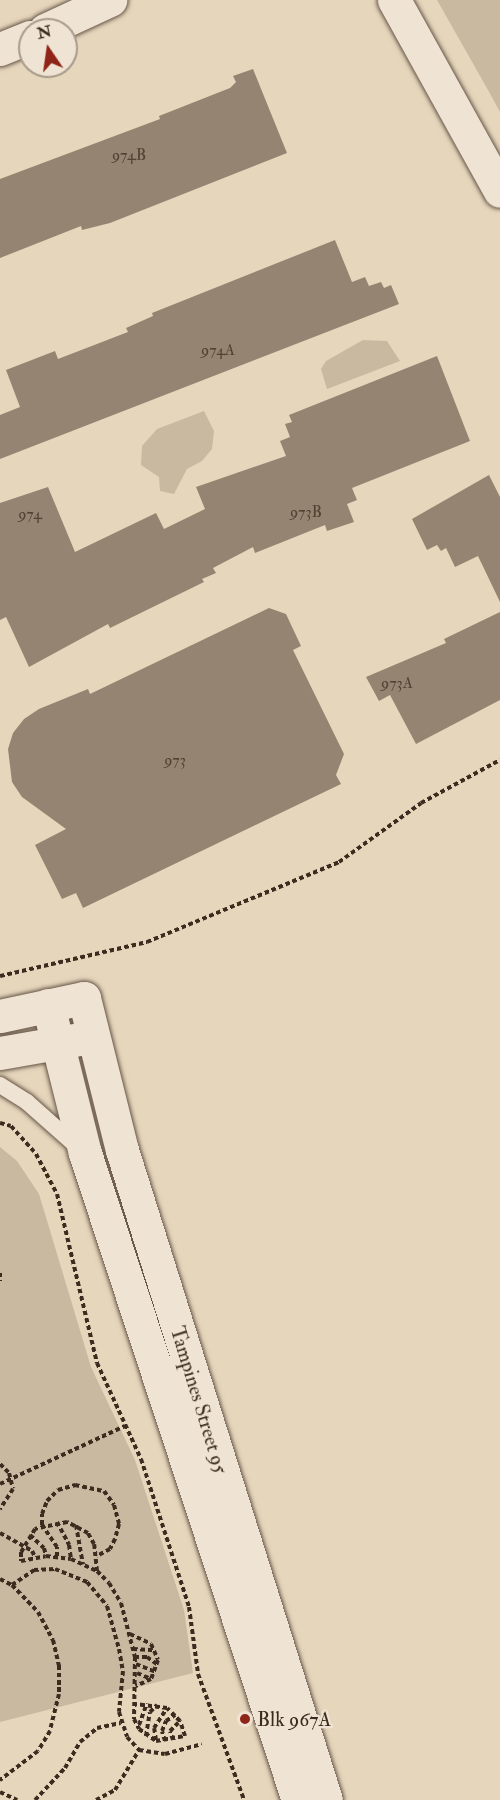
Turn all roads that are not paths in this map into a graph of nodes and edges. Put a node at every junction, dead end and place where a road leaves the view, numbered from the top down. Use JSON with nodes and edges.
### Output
{"nodes":[{"id":1,"x":110,"y":0,"type":"edge"},
{"id":2,"x":394,"y":0,"type":"edge"},
{"id":3,"x":71,"y":18,"type":"edge"},
{"id":4,"x":18,"y":42,"type":"edge"},
{"id":5,"x":0,"y":49,"type":"edge"},
{"id":6,"x":500,"y":191,"type":"edge"},
{"id":7,"x":48,"y":1005,"type":"junction"},
{"id":8,"x":0,"y":1016,"type":"edge"},
{"id":9,"x":94,"y":1036,"type":"junction"},
{"id":10,"x":60,"y":1043,"type":"junction"},
{"id":11,"x":0,"y":1053,"type":"edge"},
{"id":12,"x":0,"y":1085,"type":"edge"},
{"id":13,"x":85,"y":1153,"type":"junction"},
{"id":14,"x":298,"y":1800,"type":"edge"},
{"id":15,"x":326,"y":1800,"type":"edge"}],
"edges":[{"from":1,"to":3,"type":"street"},
{"from":2,"to":6,"type":"street"},
{"from":4,"to":5,"type":"street"},
{"from":7,"to":8,"type":"street"},
{"from":7,"to":9,"type":"street","name":"Tampines Street 95"},
{"from":7,"to":10,"type":"street","name":"Tampines Street 95"},
{"from":9,"to":10,"type":"street"},
{"from":9,"to":15,"type":"street","name":"Tampines Street 95"},
{"from":10,"to":11,"type":"street"},
{"from":10,"to":13,"type":"street","name":"Tampines Street 95"},
{"from":12,"to":13,"type":"lane"},
{"from":13,"to":14,"type":"street","name":"Tampines Street 95"}]}
